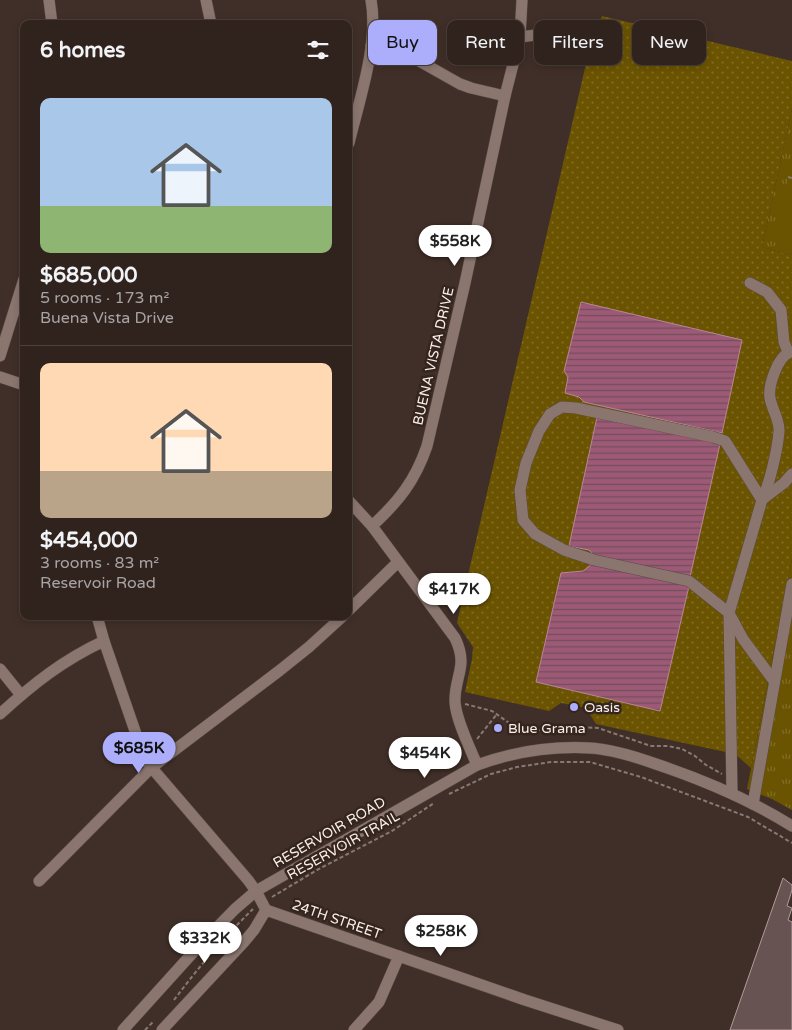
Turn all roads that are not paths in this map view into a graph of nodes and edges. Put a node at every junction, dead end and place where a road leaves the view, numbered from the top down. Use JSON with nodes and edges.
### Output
{"nodes":[{"id":1,"x":49,"y":0,"type":"edge"},
{"id":2,"x":206,"y":0,"type":"edge"},
{"id":3,"x":371,"y":0,"type":"edge"},
{"id":4,"x":522,"y":0,"type":"edge"},
{"id":5,"x":52,"y":20,"type":"edge"},
{"id":6,"x":210,"y":20,"type":"edge"},
{"id":7,"x":372,"y":20,"type":"edge"},
{"id":8,"x":521,"y":20,"type":"edge"},
{"id":9,"x":368,"y":59,"type":"edge"},
{"id":10,"x":426,"y":65,"type":"edge"},
{"id":11,"x":513,"y":65,"type":"edge"},
{"id":12,"x":505,"y":96,"type":"junction"},
{"id":13,"x":352,"y":130,"type":"edge"},
{"id":14,"x":750,"y":283,"type":"dead end"},
{"id":15,"x":20,"y":292,"type":"edge"},
{"id":16,"x":790,"y":352,"type":"edge"},
{"id":17,"x":0,"y":356,"type":"edge"},
{"id":18,"x":0,"y":378,"type":"edge"},
{"id":19,"x":20,"y":383,"type":"edge"},
{"id":20,"x":792,"y":474,"type":"edge"},
{"id":21,"x":762,"y":500,"type":"junction"},
{"id":22,"x":352,"y":504,"type":"edge"},
{"id":23,"x":372,"y":526,"type":"junction"},
{"id":24,"x":398,"y":562,"type":"junction"},
{"id":25,"x":792,"y":584,"type":"edge"},
{"id":26,"x":352,"y":607,"type":"edge"},
{"id":27,"x":729,"y":613,"type":"junction"},
{"id":28,"x":98,"y":620,"type":"edge"},
{"id":29,"x":338,"y":620,"type":"edge"},
{"id":30,"x":104,"y":641,"type":"junction"},
{"id":31,"x":0,"y":669,"type":"edge"},
{"id":32,"x":774,"y":681,"type":"junction"},
{"id":33,"x":21,"y":695,"type":"junction"},
{"id":34,"x":0,"y":714,"type":"edge"},
{"id":35,"x":477,"y":765,"type":"junction"},
{"id":36,"x":151,"y":768,"type":"junction"},
{"id":37,"x":732,"y":793,"type":"junction"},
{"id":38,"x":753,"y":804,"type":"junction"},
{"id":39,"x":792,"y":826,"type":"edge"},
{"id":40,"x":39,"y":881,"type":"dead end"},
{"id":41,"x":256,"y":891,"type":"junction"},
{"id":42,"x":264,"y":906,"type":"junction"},
{"id":43,"x":399,"y":956,"type":"junction"},
{"id":44,"x":123,"y":1030,"type":"edge"},
{"id":45,"x":162,"y":1030,"type":"edge"},
{"id":46,"x":354,"y":1030,"type":"edge"},
{"id":47,"x":618,"y":1030,"type":"edge"}],
"edges":[{"from":1,"to":5,"type":"street"},
{"from":2,"to":6,"type":"street"},
{"from":3,"to":7,"type":"street"},
{"from":4,"to":8,"type":"street","name":"BUENA VISTA DRIVE"},
{"from":9,"to":13,"type":"street"},
{"from":10,"to":12,"type":"street"},
{"from":11,"to":12,"type":"street","name":"BUENA VISTA DRIVE"},
{"from":12,"to":23,"type":"street","name":"BUENA VISTA DRIVE"},
{"from":14,"to":16,"type":"street"},
{"from":15,"to":17,"type":"street"},
{"from":16,"to":21,"type":"street"},
{"from":18,"to":19,"type":"street"},
{"from":20,"to":21,"type":"street"},
{"from":21,"to":27,"type":"street"},
{"from":21,"to":27,"type":"street"},
{"from":22,"to":23,"type":"street"},
{"from":23,"to":24,"type":"street"},
{"from":24,"to":26,"type":"street"},
{"from":24,"to":35,"type":"street"},
{"from":25,"to":32,"type":"street"},
{"from":27,"to":32,"type":"street"},
{"from":27,"to":37,"type":"street"},
{"from":28,"to":30,"type":"street"},
{"from":29,"to":36,"type":"street"},
{"from":30,"to":33,"type":"street"},
{"from":30,"to":36,"type":"street"},
{"from":31,"to":33,"type":"street"},
{"from":32,"to":38,"type":"street"},
{"from":33,"to":34,"type":"street"},
{"from":35,"to":37,"type":"street","name":"RESERVOIR ROAD"},
{"from":35,"to":41,"type":"street","name":"RESERVOIR ROAD"},
{"from":36,"to":40,"type":"street"},
{"from":36,"to":41,"type":"street"},
{"from":37,"to":38,"type":"street","name":"RESERVOIR ROAD"},
{"from":38,"to":39,"type":"street","name":"RESERVOIR ROAD"},
{"from":41,"to":42,"type":"street"},
{"from":41,"to":44,"type":"street","name":"RESERVOIR ROAD"},
{"from":42,"to":43,"type":"street","name":"24TH STREET"},
{"from":42,"to":45,"type":"street"},
{"from":43,"to":46,"type":"street"},
{"from":43,"to":47,"type":"street","name":"24TH STREET"}]}
